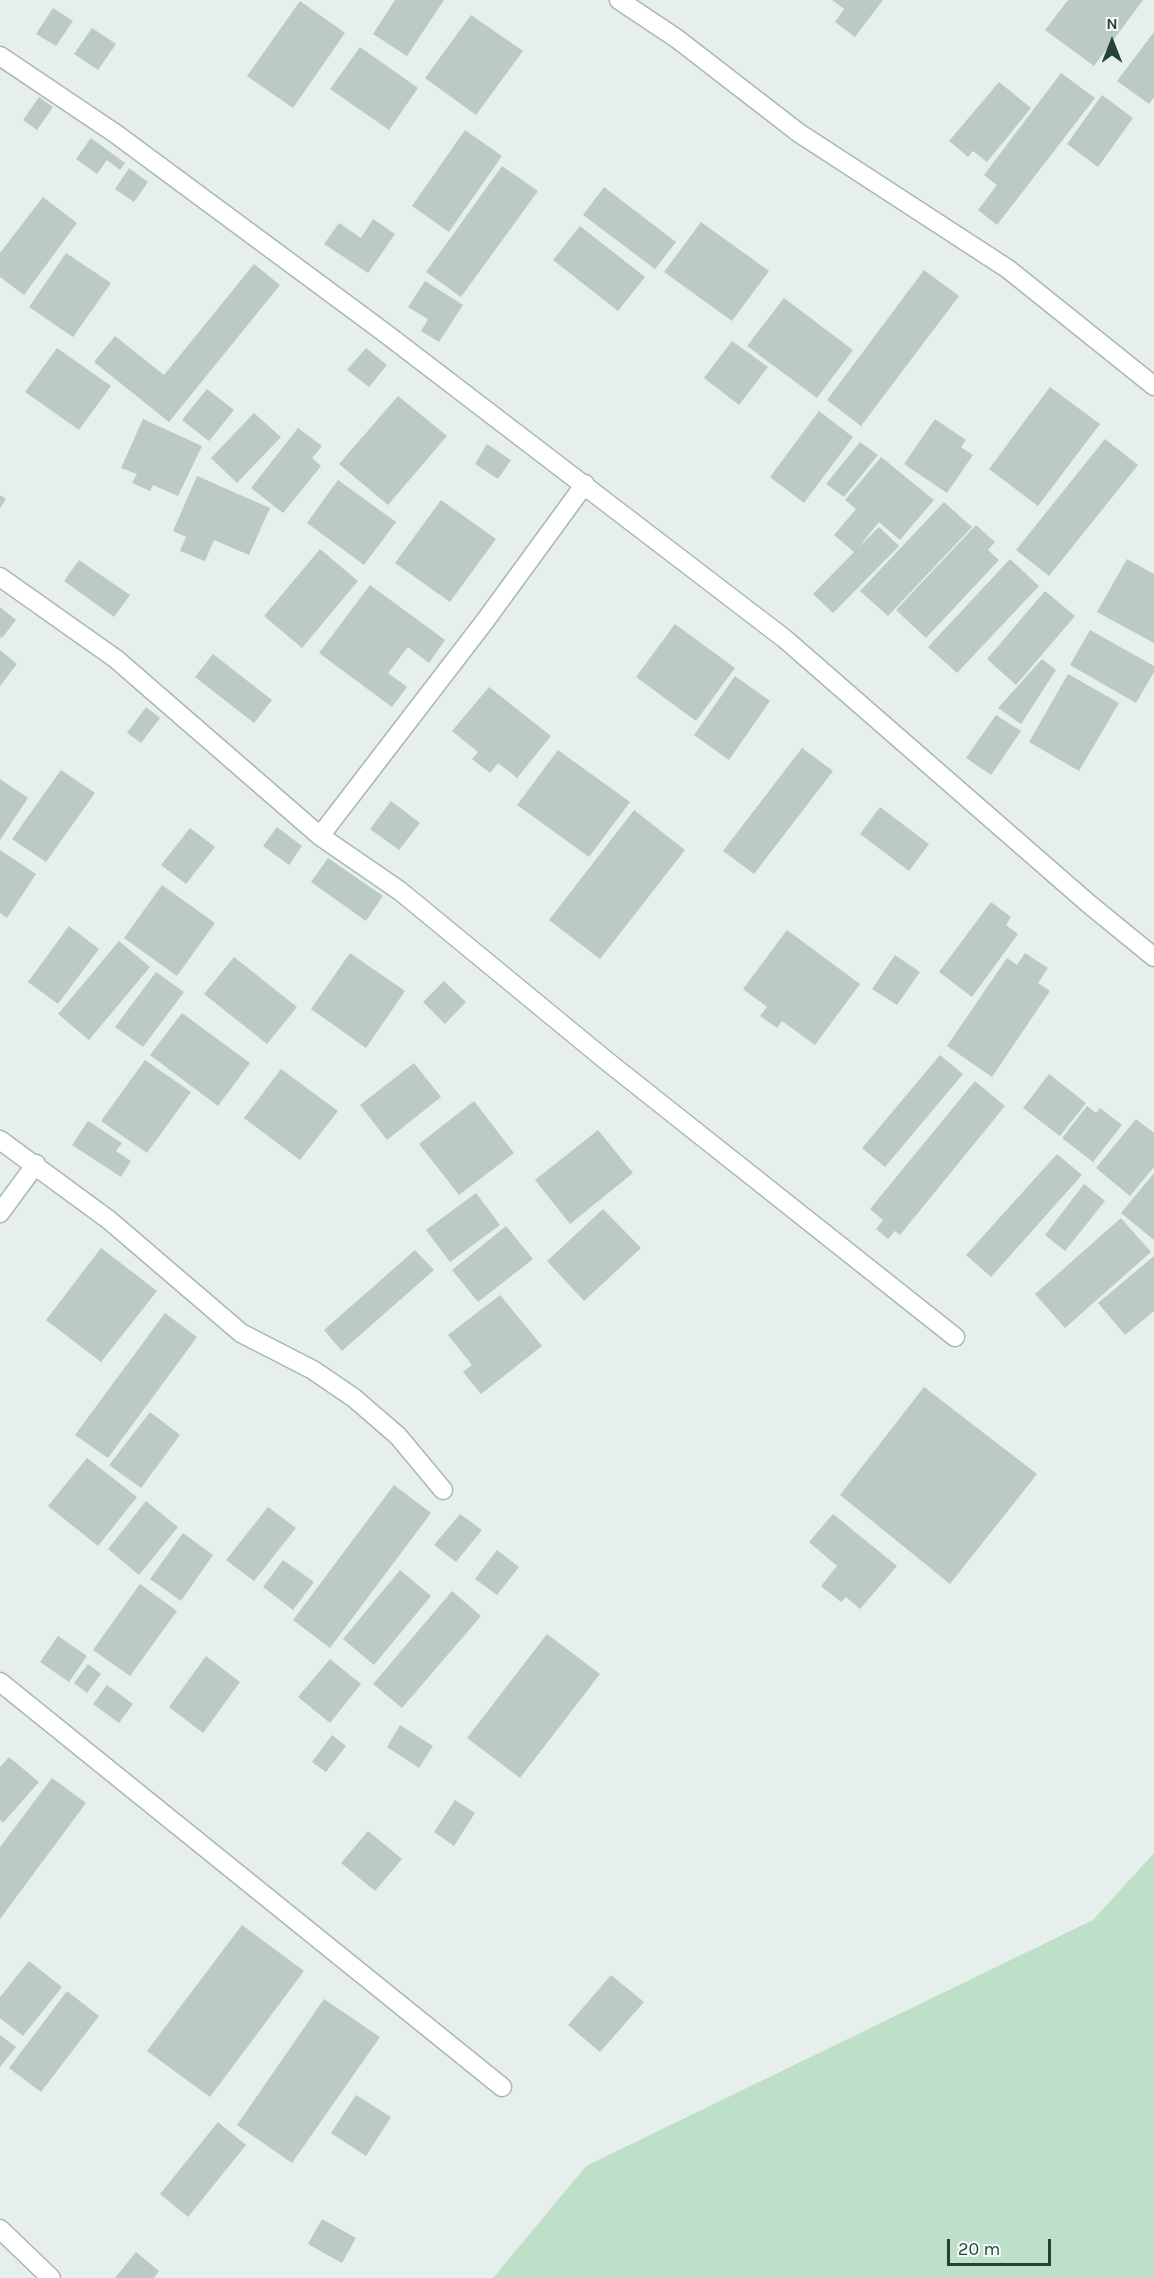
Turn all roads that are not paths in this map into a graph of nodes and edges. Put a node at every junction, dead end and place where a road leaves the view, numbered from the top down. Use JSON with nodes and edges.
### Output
{"nodes":[{"id":1,"x":619,"y":0,"type":"edge"},
{"id":2,"x":0,"y":56,"type":"edge"},
{"id":3,"x":1154,"y":386,"type":"edge"},
{"id":4,"x":585,"y":484,"type":"junction"},
{"id":5,"x":0,"y":577,"type":"edge"},
{"id":6,"x":320,"y":836,"type":"junction"},
{"id":7,"x":1154,"y":957,"type":"edge"},
{"id":8,"x":0,"y":1140,"type":"edge"},
{"id":9,"x":36,"y":1164,"type":"junction"},
{"id":10,"x":0,"y":1213,"type":"edge"},
{"id":11,"x":955,"y":1337,"type":"dead end"},
{"id":12,"x":443,"y":1490,"type":"dead end"},
{"id":13,"x":0,"y":1682,"type":"edge"},
{"id":14,"x":502,"y":2087,"type":"dead end"},
{"id":15,"x":0,"y":2229,"type":"edge"},
{"id":16,"x":51,"y":2278,"type":"edge"}],
"edges":[{"from":1,"to":3,"type":"street"},
{"from":2,"to":4,"type":"street"},
{"from":4,"to":6,"type":"street"},
{"from":4,"to":7,"type":"street"},
{"from":5,"to":6,"type":"street"},
{"from":6,"to":11,"type":"street"},
{"from":8,"to":9,"type":"street"},
{"from":9,"to":10,"type":"street"},
{"from":9,"to":12,"type":"street"},
{"from":13,"to":14,"type":"street"},
{"from":15,"to":16,"type":"street"}]}
